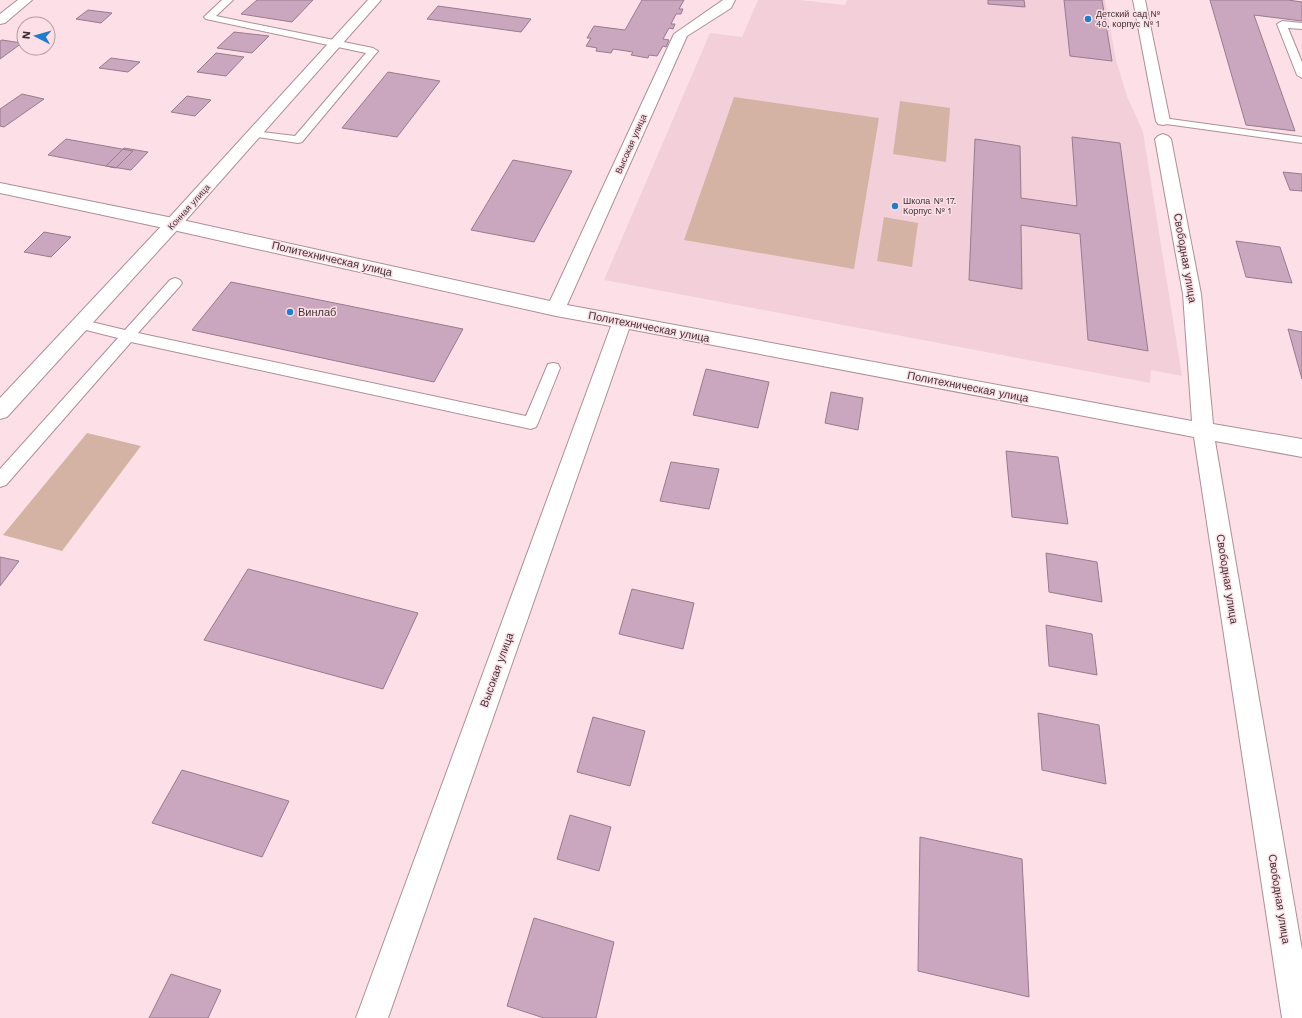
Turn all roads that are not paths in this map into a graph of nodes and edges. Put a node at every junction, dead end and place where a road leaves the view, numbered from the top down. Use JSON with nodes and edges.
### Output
{"nodes":[{"id":1,"x":26,"y":0,"type":"edge"},
{"id":2,"x":228,"y":0,"type":"edge"},
{"id":3,"x":375,"y":0,"type":"edge"},
{"id":4,"x":729,"y":0,"type":"edge"},
{"id":5,"x":1139,"y":0,"type":"edge"},
{"id":6,"x":0,"y":20,"type":"edge"},
{"id":7,"x":1302,"y":26,"type":"edge"},
{"id":8,"x":336,"y":44,"type":"junction"},
{"id":9,"x":1302,"y":75,"type":"edge"},
{"id":10,"x":1163,"y":130,"type":"junction"},
{"id":11,"x":254,"y":134,"type":"junction"},
{"id":12,"x":1302,"y":140,"type":"edge"},
{"id":13,"x":0,"y":188,"type":"edge"},
{"id":14,"x":174,"y":224,"type":"junction"},
{"id":15,"x":175,"y":283,"type":"dead end"},
{"id":16,"x":556,"y":309,"type":"junction"},
{"id":17,"x":622,"y":322,"type":"junction"},
{"id":18,"x":79,"y":324,"type":"junction"},
{"id":19,"x":128,"y":336,"type":"junction"},
{"id":20,"x":553,"y":368,"type":"dead end"},
{"id":21,"x":0,"y":411,"type":"edge"},
{"id":22,"x":1203,"y":431,"type":"junction"},
{"id":23,"x":1302,"y":448,"type":"edge"},
{"id":24,"x":0,"y":480,"type":"edge"},
{"id":25,"x":372,"y":1018,"type":"edge"},
{"id":26,"x":1298,"y":1018,"type":"edge"}],
"edges":[{"from":1,"to":6,"type":"street"},
{"from":2,"to":8,"type":"lane"},
{"from":3,"to":8,"type":"street","name":"Конная улица"},
{"from":4,"to":16,"type":"street","name":"Высокая улица"},
{"from":5,"to":10,"type":"street","name":"Свободная улица"},
{"from":7,"to":9,"type":"lane"},
{"from":8,"to":11,"type":"street","name":"Конная улица"},
{"from":8,"to":11,"type":"lane"},
{"from":10,"to":12,"type":"lane"},
{"from":10,"to":22,"type":"street","name":"Свободная улица"},
{"from":11,"to":14,"type":"street","name":"Конная улица"},
{"from":13,"to":14,"type":"street","name":"Политехническая улица"},
{"from":14,"to":16,"type":"street","name":"Политехническая улица"},
{"from":14,"to":18,"type":"street","name":"Конная улица"},
{"from":15,"to":19,"type":"lane"},
{"from":16,"to":17,"type":"street","name":"Политехническая улица"},
{"from":17,"to":22,"type":"street","name":"Политехническая улица"},
{"from":17,"to":25,"type":"street","name":"Высокая улица"},
{"from":18,"to":19,"type":"lane"},
{"from":18,"to":21,"type":"street","name":"Конная улица"},
{"from":19,"to":20,"type":"lane"},
{"from":19,"to":24,"type":"lane"},
{"from":22,"to":23,"type":"street","name":"Политехническая улица"},
{"from":22,"to":26,"type":"street","name":"Свободная улица"}]}
